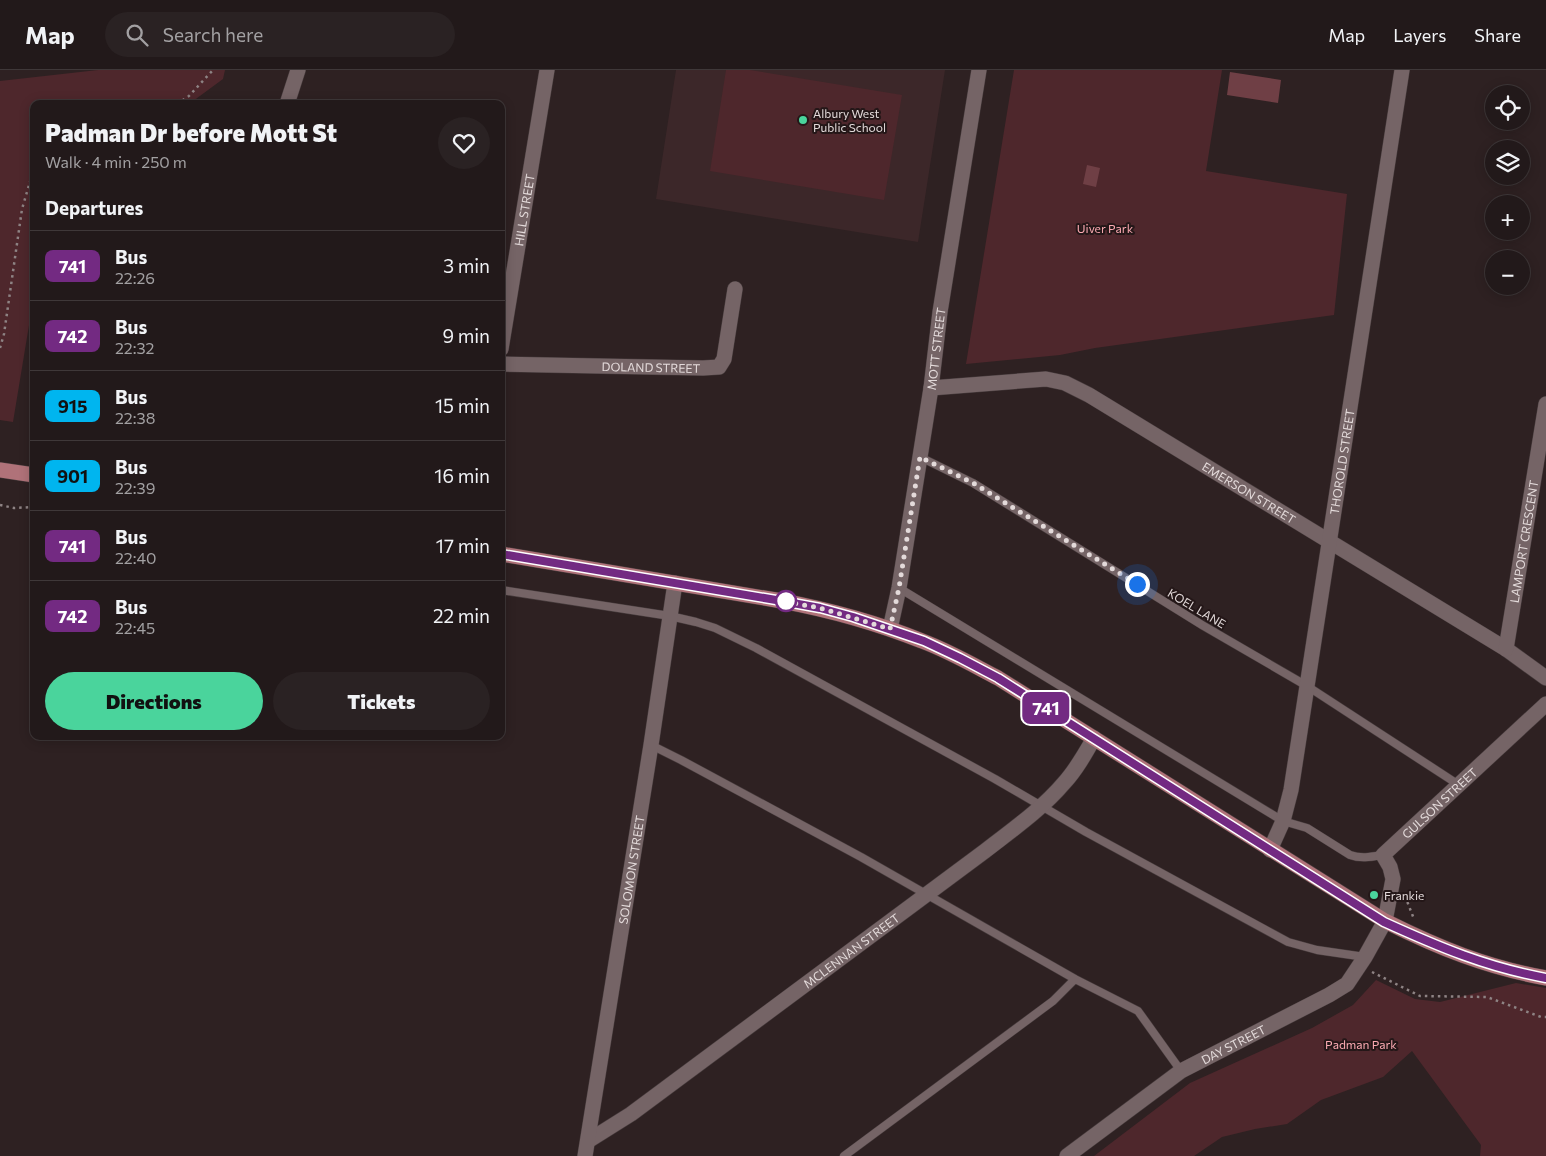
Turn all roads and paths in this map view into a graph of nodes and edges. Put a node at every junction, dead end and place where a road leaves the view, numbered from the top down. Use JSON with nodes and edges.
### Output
{"nodes":[{"id":1,"x":213,"y":70,"type":"edge"},
{"id":2,"x":298,"y":70,"type":"edge"},
{"id":3,"x":546,"y":70,"type":"edge"},
{"id":4,"x":979,"y":70,"type":"edge"},
{"id":5,"x":1402,"y":70,"type":"edge"},
{"id":6,"x":183,"y":100,"type":"edge"},
{"id":7,"x":288,"y":100,"type":"edge"},
{"id":8,"x":30,"y":182,"type":"edge"},
{"id":9,"x":735,"y":289,"type":"dead end"},
{"id":10,"x":505,"y":324,"type":"edge"},
{"id":11,"x":0,"y":348,"type":"edge"},
{"id":12,"x":505,"y":364,"type":"edge"},
{"id":13,"x":931,"y":388,"type":"junction"},
{"id":14,"x":1546,"y":404,"type":"edge"},
{"id":15,"x":920,"y":457,"type":"junction"},
{"id":16,"x":0,"y":470,"type":"edge"},
{"id":17,"x":30,"y":474,"type":"edge"},
{"id":18,"x":0,"y":505,"type":"edge"},
{"id":19,"x":30,"y":507,"type":"edge"},
{"id":20,"x":1329,"y":542,"type":"junction"},
{"id":21,"x":505,"y":555,"type":"edge"},
{"id":22,"x":675,"y":584,"type":"junction"},
{"id":23,"x":899,"y":588,"type":"junction"},
{"id":24,"x":505,"y":591,"type":"edge"},
{"id":25,"x":670,"y":616,"type":"junction"},
{"id":26,"x":890,"y":629,"type":"junction"},
{"id":27,"x":1506,"y":649,"type":"junction"},
{"id":28,"x":1546,"y":678,"type":"edge"},
{"id":29,"x":1307,"y":686,"type":"junction"},
{"id":30,"x":1546,"y":704,"type":"edge"},
{"id":31,"x":1094,"y":738,"type":"junction"},
{"id":32,"x":651,"y":745,"type":"junction"},
{"id":33,"x":1459,"y":785,"type":"junction"},
{"id":34,"x":1041,"y":805,"type":"junction"},
{"id":35,"x":1283,"y":821,"type":"junction"},
{"id":36,"x":1270,"y":850,"type":"junction"},
{"id":37,"x":1383,"y":855,"type":"junction"},
{"id":38,"x":1391,"y":889,"type":"junction"},
{"id":39,"x":926,"y":894,"type":"junction"},
{"id":40,"x":1384,"y":922,"type":"junction"},
{"id":41,"x":1415,"y":922,"type":"dead end"},
{"id":42,"x":1363,"y":961,"type":"junction"},
{"id":43,"x":1076,"y":978,"type":"junction"},
{"id":44,"x":1546,"y":978,"type":"edge"},
{"id":45,"x":1546,"y":1017,"type":"edge"},
{"id":46,"x":1181,"y":1071,"type":"junction"},
{"id":47,"x":588,"y":1141,"type":"junction"},
{"id":48,"x":585,"y":1156,"type":"edge"},
{"id":49,"x":844,"y":1156,"type":"edge"},
{"id":50,"x":1067,"y":1156,"type":"edge"}],
"edges":[{"from":1,"to":6,"type":"path"},
{"from":2,"to":7,"type":"street"},
{"from":3,"to":10,"type":"street","name":"HILL STREET"},
{"from":4,"to":13,"type":"street","name":"MOTT STREET"},
{"from":5,"to":20,"type":"street","name":"THOROLD STREET"},
{"from":8,"to":11,"type":"path"},
{"from":9,"to":12,"type":"street","name":"DOLAND STREET"},
{"from":13,"to":15,"type":"street","name":"MOTT STREET"},
{"from":13,"to":20,"type":"street","name":"EMERSON STREET"},
{"from":14,"to":27,"type":"street","name":"LAMPORT CRESCENT"},
{"from":15,"to":23,"type":"street","name":"MOTT STREET"},
{"from":15,"to":29,"type":"lane","name":"KOEL LANE"},
{"from":16,"to":17,"type":"main road"},
{"from":18,"to":19,"type":"path"},
{"from":20,"to":27,"type":"street","name":"EMERSON STREET"},
{"from":20,"to":29,"type":"street","name":"THOROLD STREET"},
{"from":21,"to":22,"type":"main road"},
{"from":22,"to":25,"type":"street","name":"SOLOMON STREET"},
{"from":22,"to":26,"type":"main road"},
{"from":23,"to":26,"type":"street","name":"MOTT STREET"},
{"from":23,"to":35,"type":"lane"},
{"from":24,"to":25,"type":"lane"},
{"from":25,"to":32,"type":"street","name":"SOLOMON STREET"},
{"from":25,"to":34,"type":"lane"},
{"from":26,"to":31,"type":"main road"},
{"from":27,"to":28,"type":"street","name":"EMERSON STREET"},
{"from":29,"to":33,"type":"lane","name":"KOEL LANE"},
{"from":29,"to":35,"type":"street","name":"THOROLD STREET"},
{"from":30,"to":33,"type":"street","name":"GULSON STREET"},
{"from":31,"to":34,"type":"street","name":"MCLENNAN STREET"},
{"from":31,"to":36,"type":"main road"},
{"from":32,"to":39,"type":"lane"},
{"from":32,"to":47,"type":"street","name":"SOLOMON STREET"},
{"from":33,"to":37,"type":"street","name":"GULSON STREET"},
{"from":34,"to":39,"type":"street","name":"MCLENNAN STREET"},
{"from":34,"to":42,"type":"lane"},
{"from":35,"to":36,"type":"street","name":"THOROLD STREET"},
{"from":35,"to":37,"type":"lane"},
{"from":36,"to":40,"type":"main road"},
{"from":37,"to":38,"type":"street"},
{"from":38,"to":40,"type":"street"},
{"from":38,"to":41,"type":"path"},
{"from":39,"to":43,"type":"lane"},
{"from":39,"to":47,"type":"street","name":"MCLENNAN STREET"},
{"from":40,"to":42,"type":"street","name":"DAY STREET"},
{"from":40,"to":44,"type":"main road"},
{"from":42,"to":45,"type":"path"},
{"from":42,"to":46,"type":"street","name":"DAY STREET"},
{"from":43,"to":46,"type":"lane"},
{"from":43,"to":49,"type":"lane"},
{"from":46,"to":50,"type":"street","name":"DAY STREET"},
{"from":47,"to":48,"type":"street","name":"SOLOMON STREET"}]}
